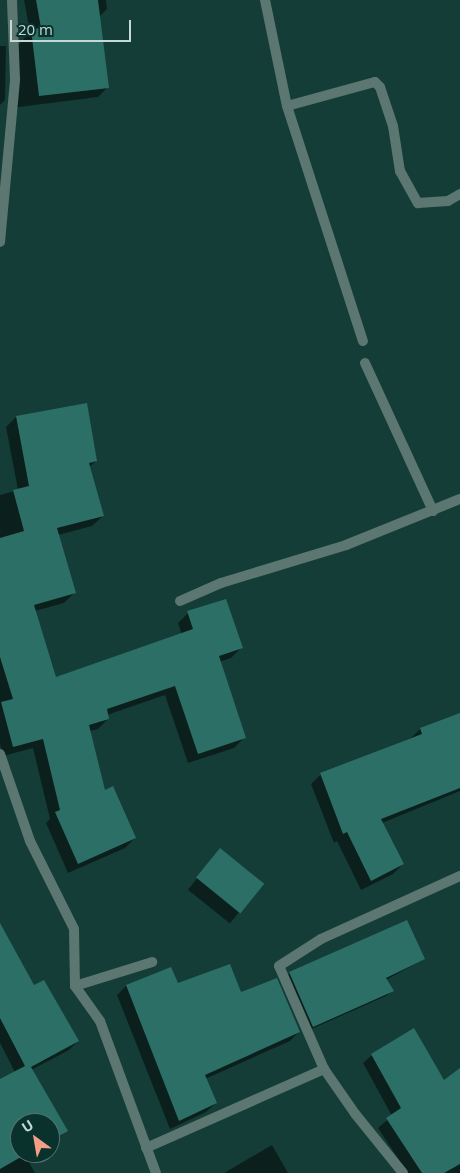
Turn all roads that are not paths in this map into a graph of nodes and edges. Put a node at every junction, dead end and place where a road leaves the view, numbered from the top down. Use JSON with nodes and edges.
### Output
{"nodes":[{"id":1,"x":12,"y":0,"type":"edge"},
{"id":2,"x":265,"y":0,"type":"edge"},
{"id":3,"x":287,"y":106,"type":"junction"},
{"id":4,"x":460,"y":194,"type":"edge"},
{"id":5,"x":0,"y":242,"type":"edge"},
{"id":6,"x":363,"y":341,"type":"dead end"},
{"id":7,"x":365,"y":363,"type":"dead end"},
{"id":8,"x":460,"y":499,"type":"edge"},
{"id":9,"x":433,"y":511,"type":"junction"},
{"id":10,"x":180,"y":601,"type":"dead end"},
{"id":11,"x":0,"y":754,"type":"edge"},
{"id":12,"x":460,"y":876,"type":"edge"},
{"id":13,"x":152,"y":962,"type":"dead end"},
{"id":14,"x":75,"y":986,"type":"junction"},
{"id":15,"x":324,"y":1069,"type":"junction"},
{"id":16,"x":146,"y":1148,"type":"junction"},
{"id":17,"x":156,"y":1173,"type":"edge"},
{"id":18,"x":404,"y":1173,"type":"edge"}],
"edges":[{"from":1,"to":5,"type":"street"},
{"from":2,"to":3,"type":"street"},
{"from":3,"to":4,"type":"street"},
{"from":3,"to":6,"type":"street"},
{"from":7,"to":9,"type":"street"},
{"from":8,"to":9,"type":"street"},
{"from":9,"to":10,"type":"street"},
{"from":11,"to":14,"type":"street"},
{"from":12,"to":15,"type":"street"},
{"from":13,"to":14,"type":"street"},
{"from":14,"to":16,"type":"street"},
{"from":15,"to":16,"type":"street"},
{"from":15,"to":18,"type":"street"},
{"from":16,"to":17,"type":"street"}]}
